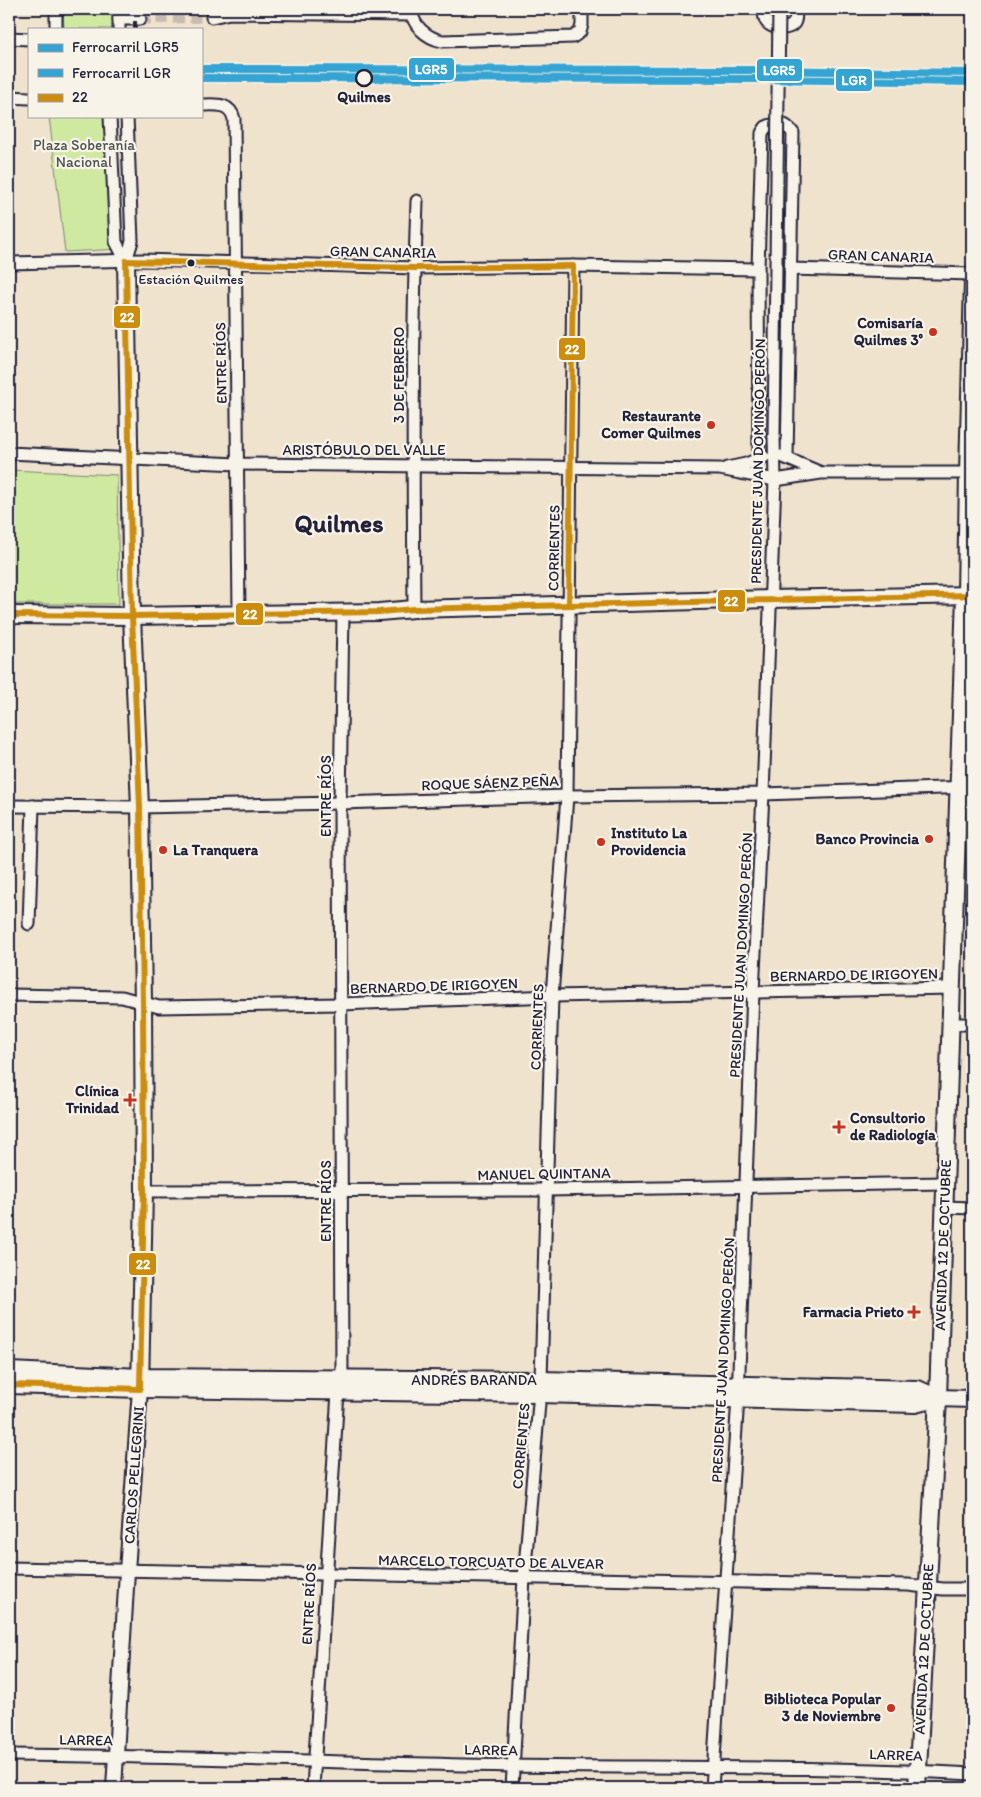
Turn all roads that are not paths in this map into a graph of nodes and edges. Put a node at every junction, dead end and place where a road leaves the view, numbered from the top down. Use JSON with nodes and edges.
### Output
{"nodes":[{"id":1,"x":56,"y":9,"type":"edge"},
{"id":2,"x":582,"y":9,"type":"edge"},
{"id":3,"x":764,"y":9,"type":"edge"},
{"id":4,"x":779,"y":9,"type":"edge"},
{"id":5,"x":796,"y":9,"type":"edge"},
{"id":6,"x":230,"y":11,"type":"edge"},
{"id":7,"x":412,"y":12,"type":"edge"},
{"id":8,"x":212,"y":17,"type":"tunnel mouth"},
{"id":9,"x":119,"y":19,"type":"edge"},
{"id":10,"x":140,"y":19,"type":"tunnel mouth"},
{"id":11,"x":56,"y":28,"type":"edge"},
{"id":12,"x":9,"y":38,"type":"edge"},
{"id":13,"x":28,"y":39,"type":"edge"},
{"id":14,"x":9,"y":97,"type":"edge"},
{"id":15,"x":28,"y":98,"type":"edge"},
{"id":16,"x":202,"y":105,"type":"edge"},
{"id":17,"x":110,"y":118,"type":"edge"},
{"id":18,"x":127,"y":118,"type":"edge"},
{"id":19,"x":417,"y":201,"type":"dead end"},
{"id":20,"x":126,"y":261,"type":"junction"},
{"id":21,"x":9,"y":263,"type":"edge"},
{"id":22,"x":235,"y":264,"type":"junction"},
{"id":23,"x":573,"y":266,"type":"junction"},
{"id":24,"x":415,"y":268,"type":"junction"},
{"id":25,"x":758,"y":269,"type":"junction"},
{"id":26,"x":790,"y":269,"type":"junction"},
{"id":27,"x":972,"y":274,"type":"edge"},
{"id":28,"x":972,"y":281,"type":"edge"},
{"id":29,"x":773,"y":452,"type":"junction"},
{"id":30,"x":9,"y":453,"type":"edge"},
{"id":31,"x":787,"y":458,"type":"junction"},
{"id":32,"x":130,"y":459,"type":"junction"},
{"id":33,"x":759,"y":460,"type":"junction"},
{"id":34,"x":237,"y":464,"type":"junction"},
{"id":35,"x":413,"y":465,"type":"junction"},
{"id":36,"x":570,"y":467,"type":"junction"},
{"id":37,"x":720,"y":469,"type":"junction"},
{"id":38,"x":821,"y":473,"type":"junction"},
{"id":39,"x":967,"y":473,"type":"junction"},
{"id":40,"x":775,"y":480,"type":"junction"},
{"id":41,"x":969,"y":595,"type":"edge"},
{"id":42,"x":770,"y":599,"type":"junction"},
{"id":43,"x":569,"y":605,"type":"junction"},
{"id":44,"x":414,"y":609,"type":"junction"},
{"id":45,"x":343,"y":612,"type":"junction"},
{"id":46,"x":9,"y":615,"type":"edge"},
{"id":47,"x":238,"y":615,"type":"junction"},
{"id":48,"x":132,"y":616,"type":"junction"},
{"id":49,"x":966,"y":787,"type":"edge"},
{"id":50,"x":763,"y":794,"type":"junction"},
{"id":51,"x":567,"y":796,"type":"junction"},
{"id":52,"x":340,"y":803,"type":"junction"},
{"id":53,"x":9,"y":806,"type":"edge"},
{"id":54,"x":33,"y":806,"type":"junction"},
{"id":55,"x":140,"y":807,"type":"junction"},
{"id":56,"x":30,"y":924,"type":"dead end"},
{"id":57,"x":952,"y":988,"type":"junction"},
{"id":58,"x":753,"y":992,"type":"junction"},
{"id":59,"x":9,"y":995,"type":"edge"},
{"id":60,"x":552,"y":996,"type":"junction"},
{"id":61,"x":143,"y":1003,"type":"junction"},
{"id":62,"x":341,"y":1004,"type":"junction"},
{"id":63,"x":951,"y":1024,"type":"junction"},
{"id":64,"x":972,"y":1024,"type":"edge"},
{"id":65,"x":945,"y":1183,"type":"junction"},
{"id":66,"x":746,"y":1185,"type":"junction"},
{"id":67,"x":144,"y":1190,"type":"junction"},
{"id":68,"x":342,"y":1190,"type":"junction"},
{"id":69,"x":546,"y":1190,"type":"junction"},
{"id":70,"x":944,"y":1207,"type":"junction"},
{"id":71,"x":972,"y":1208,"type":"edge"},
{"id":72,"x":9,"y":1371,"type":"edge"},
{"id":73,"x":141,"y":1383,"type":"junction"},
{"id":74,"x":9,"y":1385,"type":"edge"},
{"id":75,"x":340,"y":1385,"type":"junction"},
{"id":76,"x":541,"y":1387,"type":"junction"},
{"id":77,"x":738,"y":1392,"type":"junction"},
{"id":78,"x":938,"y":1398,"type":"junction"},
{"id":79,"x":972,"y":1399,"type":"edge"},
{"id":80,"x":9,"y":1568,"type":"edge"},
{"id":81,"x":127,"y":1572,"type":"junction"},
{"id":82,"x":326,"y":1574,"type":"junction"},
{"id":83,"x":524,"y":1578,"type":"junction"},
{"id":84,"x":726,"y":1582,"type":"junction"},
{"id":85,"x":927,"y":1587,"type":"junction"},
{"id":86,"x":972,"y":1590,"type":"edge"},
{"id":87,"x":9,"y":1755,"type":"edge"},
{"id":88,"x":116,"y":1756,"type":"junction"},
{"id":89,"x":315,"y":1762,"type":"junction"},
{"id":90,"x":513,"y":1766,"type":"junction"},
{"id":91,"x":714,"y":1767,"type":"junction"},
{"id":92,"x":918,"y":1771,"type":"junction"},
{"id":93,"x":972,"y":1774,"type":"edge"},
{"id":94,"x":114,"y":1788,"type":"edge"},
{"id":95,"x":313,"y":1788,"type":"edge"},
{"id":96,"x":512,"y":1788,"type":"edge"},
{"id":97,"x":712,"y":1788,"type":"edge"},
{"id":98,"x":917,"y":1788,"type":"edge"}],
"edges":[{"from":1,"to":11,"type":"street"},
{"from":2,"to":7,"type":"street"},
{"from":3,"to":5,"type":"street"},
{"from":4,"to":29,"type":"street","name":"PRESIDENTE JUAN DOMINGO PERÓN","bridge":true},
{"from":6,"to":7,"type":"street"},
{"from":6,"to":8,"type":"street"},
{"from":9,"to":10,"type":"street"},
{"from":12,"to":13,"type":"street"},
{"from":14,"to":15,"type":"street"},
{"from":16,"to":22,"type":"street","name":"ENTRE RÍOS"},
{"from":17,"to":20,"type":"street","name":"CARLOS PELLEGRINI"},
{"from":18,"to":20,"type":"street","name":"CARLOS PELLEGRINI"},
{"from":19,"to":24,"type":"street","name":"3 DE FEBRERO"},
{"from":20,"to":21,"type":"street","name":"GRAN CANARIA"},
{"from":20,"to":22,"type":"street","name":"GRAN CANARIA"},
{"from":20,"to":32,"type":"main road","name":"CARLOS PELLEGRINI"},
{"from":22,"to":24,"type":"street","name":"GRAN CANARIA"},
{"from":22,"to":34,"type":"street","name":"ENTRE RÍOS"},
{"from":23,"to":24,"type":"street","name":"GRAN CANARIA"},
{"from":23,"to":25,"type":"street","name":"GRAN CANARIA"},
{"from":23,"to":36,"type":"street","name":"CORRIENTES"},
{"from":24,"to":35,"type":"street","name":"3 DE FEBRERO"},
{"from":25,"to":26,"type":"street","name":"PRESIDENTE JUAN DOMINGO PERÓN"},
{"from":25,"to":33,"type":"street","name":"PRESIDENTE JUAN DOMINGO PERÓN"},
{"from":26,"to":27,"type":"street","name":"GRAN CANARIA"},
{"from":26,"to":31,"type":"street","name":"PRESIDENTE JUAN DOMINGO PERÓN"},
{"from":28,"to":39,"type":"street","name":"AVENIDA 12 DE OCTUBRE"},
{"from":29,"to":31,"type":"street","name":"ARISTÓBULO DEL VALLE"},
{"from":29,"to":33,"type":"street","name":"ARISTÓBULO DEL VALLE"},
{"from":29,"to":40,"type":"street","name":"PRESIDENTE JUAN DOMINGO PERÓN"},
{"from":30,"to":32,"type":"street","name":"ARISTÓBULO DEL VALLE"},
{"from":31,"to":38,"type":"street","name":"ARISTÓBULO DEL VALLE"},
{"from":32,"to":34,"type":"street","name":"ARISTÓBULO DEL VALLE"},
{"from":32,"to":48,"type":"main road","name":"CARLOS PELLEGRINI"},
{"from":33,"to":37,"type":"street","name":"ARISTÓBULO DEL VALLE"},
{"from":34,"to":35,"type":"street","name":"ARISTÓBULO DEL VALLE"},
{"from":34,"to":47,"type":"street","name":"ENTRE RÍOS"},
{"from":35,"to":36,"type":"street","name":"ARISTÓBULO DEL VALLE"},
{"from":35,"to":44,"type":"street","name":"3 DE FEBRERO"},
{"from":36,"to":37,"type":"street","name":"ARISTÓBULO DEL VALLE"},
{"from":36,"to":43,"type":"street","name":"CORRIENTES"},
{"from":37,"to":40,"type":"street","name":"ARISTÓBULO DEL VALLE"},
{"from":38,"to":39,"type":"street","name":"ARISTÓBULO DEL VALLE"},
{"from":38,"to":40,"type":"street","name":"ARISTÓBULO DEL VALLE"},
{"from":39,"to":41,"type":"street","name":"AVENIDA 12 DE OCTUBRE"},
{"from":40,"to":42,"type":"street","name":"PRESIDENTE JUAN DOMINGO PERÓN"},
{"from":41,"to":42,"type":"main road"},
{"from":41,"to":49,"type":"main road","name":"AVENIDA 12 DE OCTUBRE"},
{"from":42,"to":43,"type":"main road"},
{"from":42,"to":50,"type":"street","name":"PRESIDENTE JUAN DOMINGO PERÓN"},
{"from":43,"to":44,"type":"main road"},
{"from":43,"to":51,"type":"street","name":"CORRIENTES"},
{"from":44,"to":45,"type":"main road"},
{"from":45,"to":47,"type":"main road"},
{"from":45,"to":52,"type":"street","name":"ENTRE RÍOS"},
{"from":46,"to":48,"type":"main road"},
{"from":47,"to":48,"type":"main road"},
{"from":48,"to":55,"type":"main road","name":"CARLOS PELLEGRINI"},
{"from":49,"to":50,"type":"street","name":"ROQUE SÁENZ PEÑA"},
{"from":49,"to":57,"type":"main road","name":"AVENIDA 12 DE OCTUBRE"},
{"from":50,"to":51,"type":"street","name":"ROQUE SÁENZ PEÑA"},
{"from":50,"to":58,"type":"street","name":"PRESIDENTE JUAN DOMINGO PERÓN"},
{"from":51,"to":52,"type":"street","name":"ROQUE SÁENZ PEÑA"},
{"from":51,"to":60,"type":"street","name":"CORRIENTES"},
{"from":52,"to":55,"type":"street","name":"ROQUE SÁENZ PEÑA"},
{"from":52,"to":62,"type":"street","name":"ENTRE RÍOS"},
{"from":53,"to":54,"type":"street","name":"ROQUE SÁENZ PEÑA"},
{"from":54,"to":55,"type":"street","name":"ROQUE SÁENZ PEÑA"},
{"from":54,"to":56,"type":"street"},
{"from":55,"to":61,"type":"main road","name":"CARLOS PELLEGRINI"},
{"from":57,"to":58,"type":"street","name":"BERNARDO DE IRIGOYEN"},
{"from":57,"to":63,"type":"main road","name":"AVENIDA 12 DE OCTUBRE"},
{"from":58,"to":60,"type":"street","name":"BERNARDO DE IRIGOYEN"},
{"from":58,"to":66,"type":"street","name":"PRESIDENTE JUAN DOMINGO PERÓN"},
{"from":59,"to":61,"type":"street","name":"BERNARDO DE IRIGOYEN"},
{"from":60,"to":62,"type":"street","name":"BERNARDO DE IRIGOYEN"},
{"from":60,"to":69,"type":"street","name":"CORRIENTES"},
{"from":61,"to":62,"type":"street","name":"BERNARDO DE IRIGOYEN"},
{"from":61,"to":67,"type":"main road","name":"CARLOS PELLEGRINI"},
{"from":62,"to":68,"type":"street","name":"ENTRE RÍOS"},
{"from":63,"to":64,"type":"street"},
{"from":63,"to":65,"type":"main road","name":"AVENIDA 12 DE OCTUBRE"},
{"from":65,"to":66,"type":"street","name":"MANUEL QUINTANA"},
{"from":65,"to":70,"type":"main road","name":"AVENIDA 12 DE OCTUBRE"},
{"from":66,"to":69,"type":"street","name":"MANUEL QUINTANA"},
{"from":66,"to":77,"type":"street","name":"PRESIDENTE JUAN DOMINGO PERÓN"},
{"from":67,"to":68,"type":"street","name":"MANUEL QUINTANA"},
{"from":67,"to":73,"type":"main road","name":"CARLOS PELLEGRINI"},
{"from":68,"to":69,"type":"street","name":"MANUEL QUINTANA"},
{"from":68,"to":75,"type":"street","name":"ENTRE RÍOS"},
{"from":69,"to":76,"type":"street","name":"CORRIENTES"},
{"from":70,"to":71,"type":"street"},
{"from":70,"to":78,"type":"main road","name":"AVENIDA 12 DE OCTUBRE"},
{"from":72,"to":73,"type":"main road","name":"ANDRÉS BARANDA"},
{"from":73,"to":74,"type":"main road","name":"ANDRÉS BARANDA"},
{"from":73,"to":75,"type":"main road","name":"ANDRÉS BARANDA"},
{"from":73,"to":81,"type":"street","name":"CARLOS PELLEGRINI"},
{"from":75,"to":76,"type":"main road","name":"ANDRÉS BARANDA"},
{"from":75,"to":82,"type":"street","name":"ENTRE RÍOS"},
{"from":76,"to":77,"type":"main road","name":"ANDRÉS BARANDA"},
{"from":76,"to":83,"type":"street","name":"CORRIENTES"},
{"from":77,"to":78,"type":"main road","name":"ANDRÉS BARANDA"},
{"from":77,"to":84,"type":"street","name":"PRESIDENTE JUAN DOMINGO PERÓN"},
{"from":78,"to":79,"type":"main road","name":"ANDRÉS BARANDA"},
{"from":78,"to":85,"type":"main road","name":"AVENIDA 12 DE OCTUBRE"},
{"from":80,"to":81,"type":"street","name":"MARCELO TORCUATO DE ALVEAR"},
{"from":81,"to":82,"type":"street","name":"MARCELO TORCUATO DE ALVEAR"},
{"from":81,"to":88,"type":"street","name":"CARLOS PELLEGRINI"},
{"from":82,"to":83,"type":"street","name":"MARCELO TORCUATO DE ALVEAR"},
{"from":82,"to":89,"type":"street","name":"ENTRE RÍOS"},
{"from":83,"to":84,"type":"street","name":"MARCELO TORCUATO DE ALVEAR"},
{"from":83,"to":90,"type":"street","name":"CORRIENTES"},
{"from":84,"to":85,"type":"street","name":"MARCELO TORCUATO DE ALVEAR"},
{"from":84,"to":91,"type":"street","name":"PRESIDENTE JUAN DOMINGO PERÓN"},
{"from":85,"to":86,"type":"street","name":"MARCELO TORCUATO DE ALVEAR"},
{"from":85,"to":92,"type":"main road","name":"AVENIDA 12 DE OCTUBRE"},
{"from":87,"to":88,"type":"street","name":"LARREA"},
{"from":88,"to":89,"type":"street","name":"LARREA"},
{"from":88,"to":94,"type":"street","name":"CARLOS PELLEGRINI"},
{"from":89,"to":90,"type":"street","name":"LARREA"},
{"from":89,"to":95,"type":"street","name":"ENTRE RÍOS"},
{"from":90,"to":91,"type":"street","name":"LARREA"},
{"from":90,"to":96,"type":"street","name":"CORRIENTES"},
{"from":91,"to":92,"type":"street","name":"LARREA"},
{"from":91,"to":97,"type":"street","name":"PRESIDENTE JUAN DOMINGO PERÓN"},
{"from":92,"to":93,"type":"street","name":"LARREA"},
{"from":92,"to":98,"type":"main road","name":"AVENIDA 12 DE OCTUBRE"}]}
